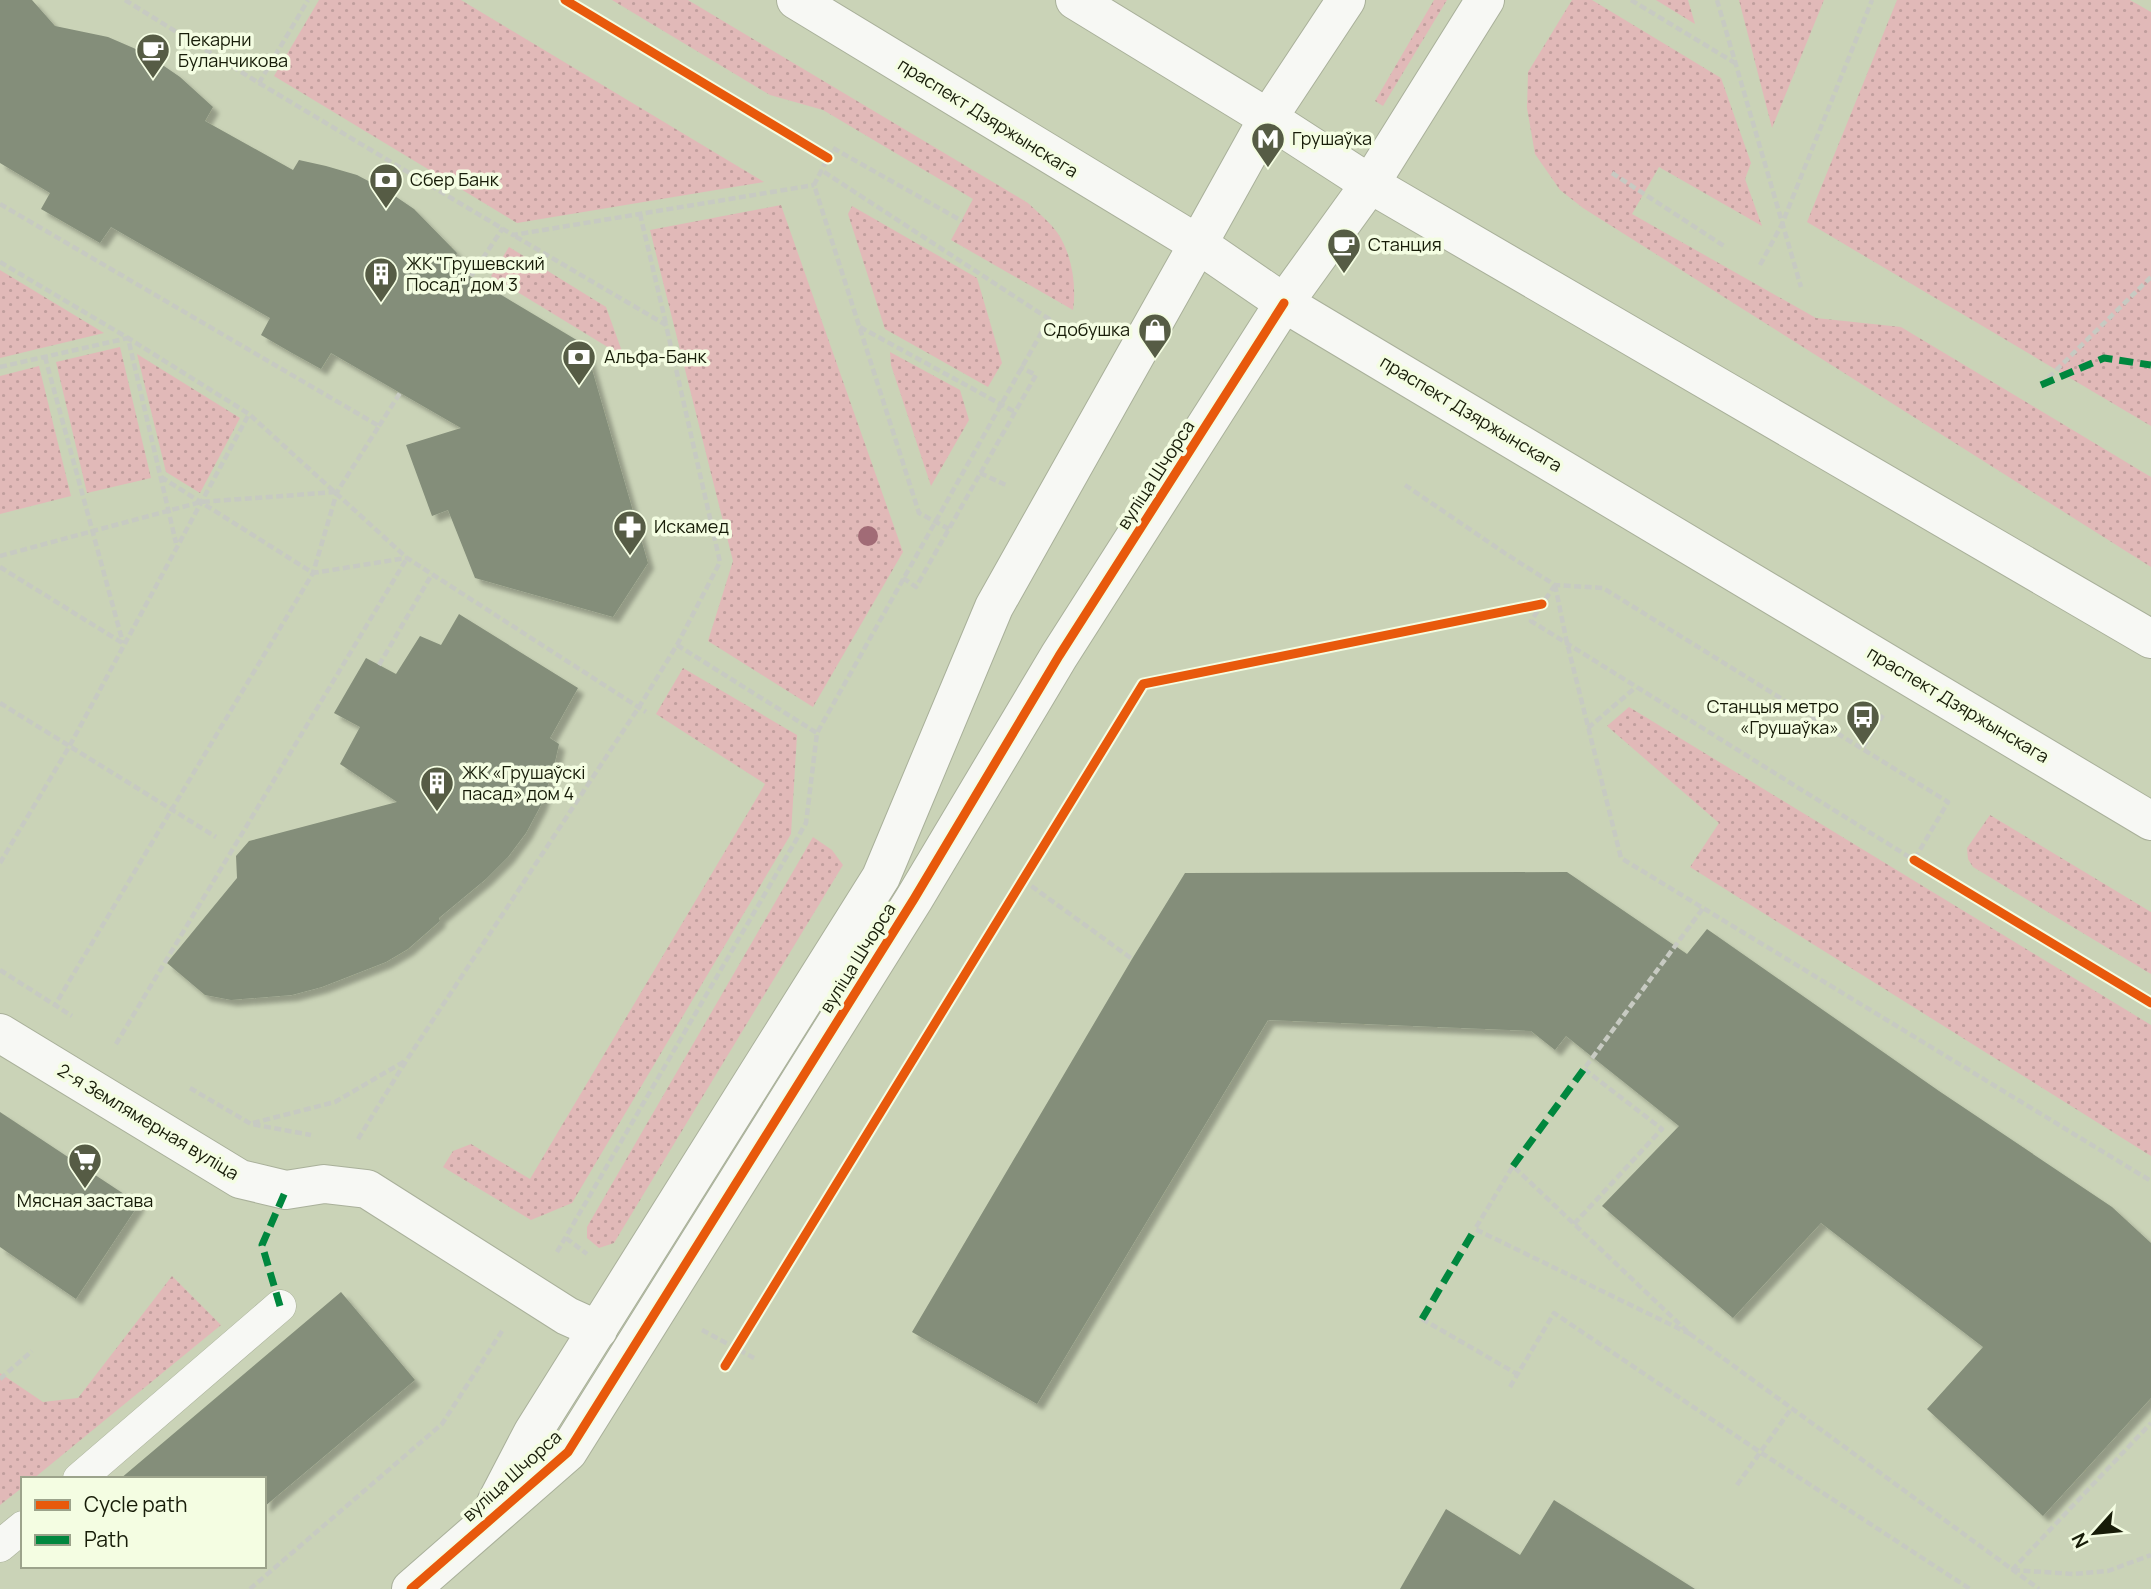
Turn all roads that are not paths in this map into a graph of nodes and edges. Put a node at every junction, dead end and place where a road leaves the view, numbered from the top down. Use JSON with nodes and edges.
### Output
{"nodes":[{"id":1,"x":796,"y":0,"type":"edge"},
{"id":2,"x":1075,"y":0,"type":"edge"},
{"id":3,"x":1346,"y":0,"type":"edge"},
{"id":4,"x":1485,"y":0,"type":"edge"},
{"id":5,"x":1268,"y":118,"type":"junction"},
{"id":6,"x":1370,"y":184,"type":"junction"},
{"id":7,"x":1198,"y":244,"type":"junction"},
{"id":8,"x":1284,"y":303,"type":"junction"},
{"id":9,"x":2151,"y":639,"type":"edge"},
{"id":10,"x":2151,"y":821,"type":"edge"},
{"id":11,"x":0,"y":1032,"type":"edge"},
{"id":12,"x":281,"y":1307,"type":"dead end"},
{"id":13,"x":598,"y":1330,"type":"junction"},
{"id":14,"x":81,"y":1477,"type":"edge"},
{"id":15,"x":486,"y":1521,"type":"junction"},
{"id":16,"x":21,"y":1529,"type":"edge"},
{"id":17,"x":0,"y":1546,"type":"edge"},
{"id":18,"x":411,"y":1589,"type":"edge"}],
"edges":[{"from":1,"to":7,"type":"street","name":"праспект Дзяржынскага"},
{"from":2,"to":5,"type":"street"},
{"from":3,"to":5,"type":"street","name":"вуліца Шчорса"},
{"from":4,"to":6,"type":"street","name":"вуліца Шчорса"},
{"from":5,"to":6,"type":"street"},
{"from":5,"to":7,"type":"street","name":"вуліца Шчорса"},
{"from":6,"to":8,"type":"street","name":"вуліца Шчорса"},
{"from":6,"to":9,"type":"street"},
{"from":7,"to":8,"type":"street","name":"праспект Дзяржынскага"},
{"from":7,"to":13,"type":"street","name":"вуліца Шчорса"},
{"from":8,"to":10,"type":"street","name":"праспект Дзяржынскага"},
{"from":8,"to":15,"type":"street","name":"вуліца Шчорса"},
{"from":11,"to":13,"type":"street","name":"2-я Землямерная вуліца"},
{"from":12,"to":14,"type":"lane"},
{"from":13,"to":15,"type":"street","name":"вуліца Шчорса"},
{"from":15,"to":18,"type":"street","name":"вуліца Шчорса"},
{"from":16,"to":17,"type":"lane"}]}
